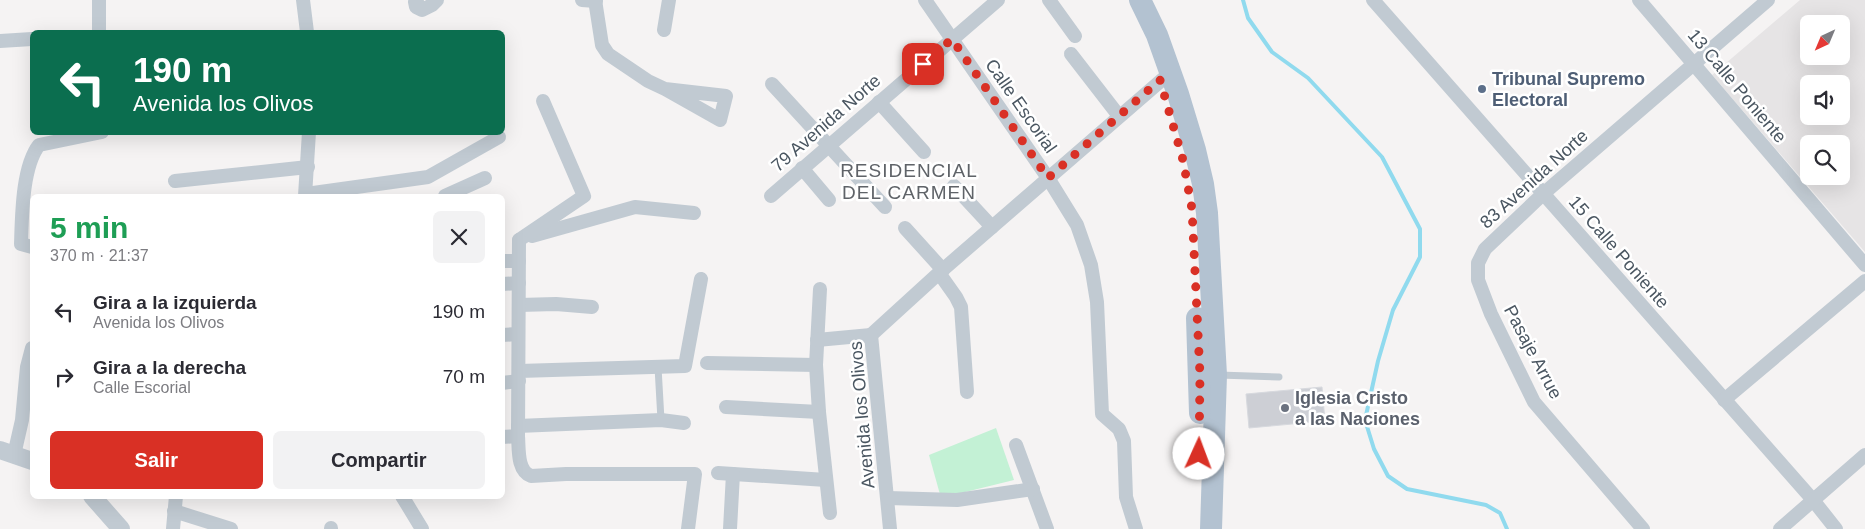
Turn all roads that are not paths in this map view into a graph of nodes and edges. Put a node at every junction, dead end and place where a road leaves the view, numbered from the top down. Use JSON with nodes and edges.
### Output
{"nodes":[{"id":1,"x":99,"y":0,"type":"edge"},
{"id":2,"x":303,"y":0,"type":"edge"},
{"id":3,"x":417,"y":0,"type":"edge"},
{"id":4,"x":437,"y":0,"type":"edge"},
{"id":5,"x":591,"y":0,"type":"edge"},
{"id":6,"x":670,"y":0,"type":"edge"},
{"id":7,"x":925,"y":0,"type":"edge"},
{"id":8,"x":998,"y":0,"type":"edge"},
{"id":9,"x":1048,"y":0,"type":"edge"},
{"id":10,"x":1127,"y":0,"type":"edge"},
{"id":11,"x":1140,"y":0,"type":"edge"},
{"id":12,"x":1373,"y":0,"type":"edge"},
{"id":13,"x":1639,"y":0,"type":"edge"},
{"id":14,"x":1768,"y":0,"type":"edge"},
{"id":15,"x":99,"y":30,"type":"edge"},
{"id":16,"x":308,"y":30,"type":"edge"},
{"id":17,"x":664,"y":30,"type":"dead end"},
{"id":18,"x":1075,"y":36,"type":"dead end"},
{"id":19,"x":30,"y":39,"type":"edge"},
{"id":20,"x":952,"y":39,"type":"junction"},
{"id":21,"x":0,"y":41,"type":"edge"},
{"id":22,"x":1071,"y":54,"type":"dead end"},
{"id":23,"x":1694,"y":64,"type":"junction"},
{"id":24,"x":1165,"y":76,"type":"junction"},
{"id":25,"x":772,"y":84,"type":"dead end"},
{"id":26,"x":665,"y":89,"type":"dead end"},
{"id":27,"x":543,"y":101,"type":"dead end"},
{"id":28,"x":880,"y":102,"type":"junction"},
{"id":29,"x":1119,"y":116,"type":"junction"},
{"id":30,"x":87,"y":135,"type":"edge"},
{"id":31,"x":310,"y":135,"type":"edge"},
{"id":32,"x":499,"y":137,"type":"dead end"},
{"id":33,"x":829,"y":146,"type":"junction"},
{"id":34,"x":924,"y":152,"type":"dead end"},
{"id":35,"x":308,"y":167,"type":"junction"},
{"id":36,"x":802,"y":168,"type":"junction"},
{"id":37,"x":485,"y":178,"type":"dead end"},
{"id":38,"x":1048,"y":178,"type":"junction"},
{"id":39,"x":175,"y":181,"type":"dead end"},
{"id":40,"x":954,"y":186,"type":"dead end"},
{"id":41,"x":306,"y":194,"type":"edge"},
{"id":42,"x":313,"y":194,"type":"edge"},
{"id":43,"x":449,"y":194,"type":"edge"},
{"id":44,"x":1543,"y":194,"type":"junction"},
{"id":45,"x":771,"y":196,"type":"dead end"},
{"id":46,"x":829,"y":200,"type":"dead end"},
{"id":47,"x":885,"y":207,"type":"dead end"},
{"id":48,"x":694,"y":213,"type":"dead end"},
{"id":49,"x":992,"y":227,"type":"junction"},
{"id":50,"x":905,"y":228,"type":"dead end"},
{"id":51,"x":519,"y":240,"type":"junction"},
{"id":52,"x":30,"y":246,"type":"edge"},
{"id":53,"x":1485,"y":249,"type":"joint"},
{"id":54,"x":505,"y":261,"type":"edge"},
{"id":55,"x":519,"y":261,"type":"junction"},
{"id":56,"x":1865,"y":265,"type":"edge"},
{"id":57,"x":941,"y":271,"type":"junction"},
{"id":58,"x":701,"y":279,"type":"dead end"},
{"id":59,"x":1865,"y":281,"type":"edge"},
{"id":60,"x":519,"y":283,"type":"junction"},
{"id":61,"x":505,"y":284,"type":"edge"},
{"id":62,"x":820,"y":288,"type":"dead end"},
{"id":63,"x":519,"y":306,"type":"junction"},
{"id":64,"x":592,"y":307,"type":"dead end"},
{"id":65,"x":518,"y":334,"type":"junction"},
{"id":66,"x":505,"y":335,"type":"edge"},
{"id":67,"x":870,"y":335,"type":"junction"},
{"id":68,"x":817,"y":340,"type":"junction"},
{"id":69,"x":30,"y":356,"type":"edge"},
{"id":70,"x":707,"y":363,"type":"dead end"},
{"id":71,"x":816,"y":366,"type":"junction"},
{"id":72,"x":658,"y":367,"type":"junction"},
{"id":73,"x":1216,"y":375,"type":"junction"},
{"id":74,"x":519,"y":376,"type":"junction"},
{"id":75,"x":1279,"y":377,"type":"dead end"},
{"id":76,"x":505,"y":382,"type":"edge"},
{"id":77,"x":967,"y":392,"type":"dead end"},
{"id":78,"x":1724,"y":400,"type":"junction"},
{"id":79,"x":726,"y":407,"type":"dead end"},
{"id":80,"x":819,"y":412,"type":"junction"},
{"id":81,"x":661,"y":420,"type":"junction"},
{"id":82,"x":684,"y":422,"type":"dead end"},
{"id":83,"x":518,"y":431,"type":"junction"},
{"id":84,"x":505,"y":436,"type":"edge"},
{"id":85,"x":1016,"y":444,"type":"dead end"},
{"id":86,"x":7,"y":452,"type":"edge"},
{"id":87,"x":1865,"y":455,"type":"edge"},
{"id":88,"x":30,"y":460,"type":"edge"},
{"id":89,"x":718,"y":473,"type":"dead end"},
{"id":90,"x":733,"y":474,"type":"junction"},
{"id":91,"x":826,"y":480,"type":"junction"},
{"id":92,"x":1033,"y":489,"type":"junction"},
{"id":93,"x":888,"y":498,"type":"junction"},
{"id":94,"x":95,"y":499,"type":"edge"},
{"id":95,"x":176,"y":499,"type":"edge"},
{"id":96,"x":404,"y":499,"type":"edge"},
{"id":97,"x":1813,"y":500,"type":"junction"},
{"id":98,"x":174,"y":512,"type":"junction"},
{"id":99,"x":830,"y":513,"type":"dead end"},
{"id":100,"x":121,"y":529,"type":"edge"},
{"id":101,"x":173,"y":529,"type":"edge"},
{"id":102,"x":231,"y":529,"type":"edge"},
{"id":103,"x":422,"y":529,"type":"edge"},
{"id":104,"x":688,"y":529,"type":"edge"},
{"id":105,"x":730,"y":529,"type":"edge"},
{"id":106,"x":890,"y":529,"type":"edge"},
{"id":107,"x":1047,"y":529,"type":"edge"},
{"id":108,"x":1136,"y":529,"type":"edge"},
{"id":109,"x":1197,"y":529,"type":"edge"},
{"id":110,"x":1210,"y":529,"type":"edge"},
{"id":111,"x":1643,"y":529,"type":"edge"},
{"id":112,"x":1780,"y":529,"type":"edge"},
{"id":113,"x":1836,"y":529,"type":"edge"}],
"edges":[{"from":1,"to":15,"type":"street"},
{"from":2,"to":16,"type":"street"},
{"from":3,"to":4,"type":"street"},
{"from":5,"to":26,"type":"street"},
{"from":6,"to":17,"type":"street"},
{"from":7,"to":20,"type":"street","name":"Calle Escorial"},
{"from":8,"to":20,"type":"street","name":"79 Avenida Norte"},
{"from":9,"to":18,"type":"street"},
{"from":10,"to":24,"type":"main road"},
{"from":11,"to":24,"type":"main road"},
{"from":12,"to":44,"type":"street","name":"15 Calle Poniente"},
{"from":13,"to":23,"type":"street","name":"13 Calle Poniente"},
{"from":14,"to":23,"type":"street","name":"83 Avenida Norte"},
{"from":19,"to":21,"type":"street"},
{"from":20,"to":28,"type":"street","name":"79 Avenida Norte"},
{"from":20,"to":38,"type":"street","name":"Calle Escorial"},
{"from":22,"to":29,"type":"street"},
{"from":23,"to":44,"type":"street","name":"83 Avenida Norte"},
{"from":23,"to":56,"type":"street","name":"13 Calle Poniente"},
{"from":24,"to":29,"type":"street","name":"Avenida los Olivos"},
{"from":24,"to":73,"type":"main road"},
{"from":24,"to":109,"type":"main road"},
{"from":25,"to":33,"type":"street"},
{"from":27,"to":51,"type":"street"},
{"from":28,"to":33,"type":"street","name":"79 Avenida Norte"},
{"from":28,"to":34,"type":"street"},
{"from":29,"to":38,"type":"street","name":"Avenida los Olivos"},
{"from":30,"to":52,"type":"street"},
{"from":31,"to":35,"type":"street"},
{"from":32,"to":42,"type":"street"},
{"from":33,"to":36,"type":"street","name":"79 Avenida Norte"},
{"from":33,"to":47,"type":"street"},
{"from":35,"to":39,"type":"street"},
{"from":35,"to":41,"type":"street"},
{"from":36,"to":45,"type":"street","name":"79 Avenida Norte"},
{"from":36,"to":46,"type":"street"},
{"from":37,"to":43,"type":"street"},
{"from":38,"to":49,"type":"street","name":"Avenida los Olivos"},
{"from":38,"to":108,"type":"street","name":"Calle Escorial"},
{"from":40,"to":49,"type":"street"},
{"from":44,"to":53,"type":"street","name":"83 Avenida Norte"},
{"from":44,"to":78,"type":"street","name":"15 Calle Poniente"},
{"from":48,"to":51,"type":"street"},
{"from":49,"to":57,"type":"street","name":"Avenida los Olivos"},
{"from":50,"to":57,"type":"street"},
{"from":51,"to":55,"type":"street"},
{"from":53,"to":111,"type":"street","name":"Pasaje Arrue"},
{"from":54,"to":55,"type":"street"},
{"from":55,"to":60,"type":"street"},
{"from":57,"to":67,"type":"street","name":"Avenida los Olivos"},
{"from":57,"to":77,"type":"street"},
{"from":58,"to":72,"type":"street"},
{"from":59,"to":78,"type":"street"},
{"from":60,"to":61,"type":"street"},
{"from":60,"to":63,"type":"street"},
{"from":62,"to":68,"type":"street"},
{"from":63,"to":64,"type":"street"},
{"from":63,"to":65,"type":"street"},
{"from":65,"to":66,"type":"street"},
{"from":65,"to":74,"type":"street"},
{"from":67,"to":68,"type":"street"},
{"from":67,"to":93,"type":"street","name":"Avenida los Olivos"},
{"from":68,"to":71,"type":"street"},
{"from":69,"to":86,"type":"street"},
{"from":70,"to":71,"type":"street"},
{"from":71,"to":80,"type":"street"},
{"from":72,"to":74,"type":"street"},
{"from":72,"to":81,"type":"lane"},
{"from":73,"to":75,"type":"lane"},
{"from":73,"to":110,"type":"main road"},
{"from":74,"to":76,"type":"street"},
{"from":74,"to":83,"type":"street"},
{"from":78,"to":97,"type":"street","name":"15 Calle Poniente"},
{"from":79,"to":80,"type":"street"},
{"from":80,"to":91,"type":"street"},
{"from":81,"to":82,"type":"street"},
{"from":81,"to":83,"type":"street"},
{"from":83,"to":84,"type":"street"},
{"from":83,"to":104,"type":"street"},
{"from":85,"to":92,"type":"street"},
{"from":86,"to":88,"type":"street"},
{"from":87,"to":97,"type":"street"},
{"from":89,"to":90,"type":"street"},
{"from":90,"to":91,"type":"street"},
{"from":90,"to":105,"type":"street"},
{"from":91,"to":99,"type":"street"},
{"from":92,"to":93,"type":"street"},
{"from":92,"to":107,"type":"street"},
{"from":93,"to":106,"type":"street","name":"Avenida los Olivos"},
{"from":94,"to":100,"type":"street"},
{"from":95,"to":98,"type":"street"},
{"from":96,"to":103,"type":"street"},
{"from":97,"to":112,"type":"street"},
{"from":97,"to":113,"type":"street","name":"15 Calle Poniente"},
{"from":98,"to":101,"type":"street"},
{"from":98,"to":102,"type":"street"}]}
